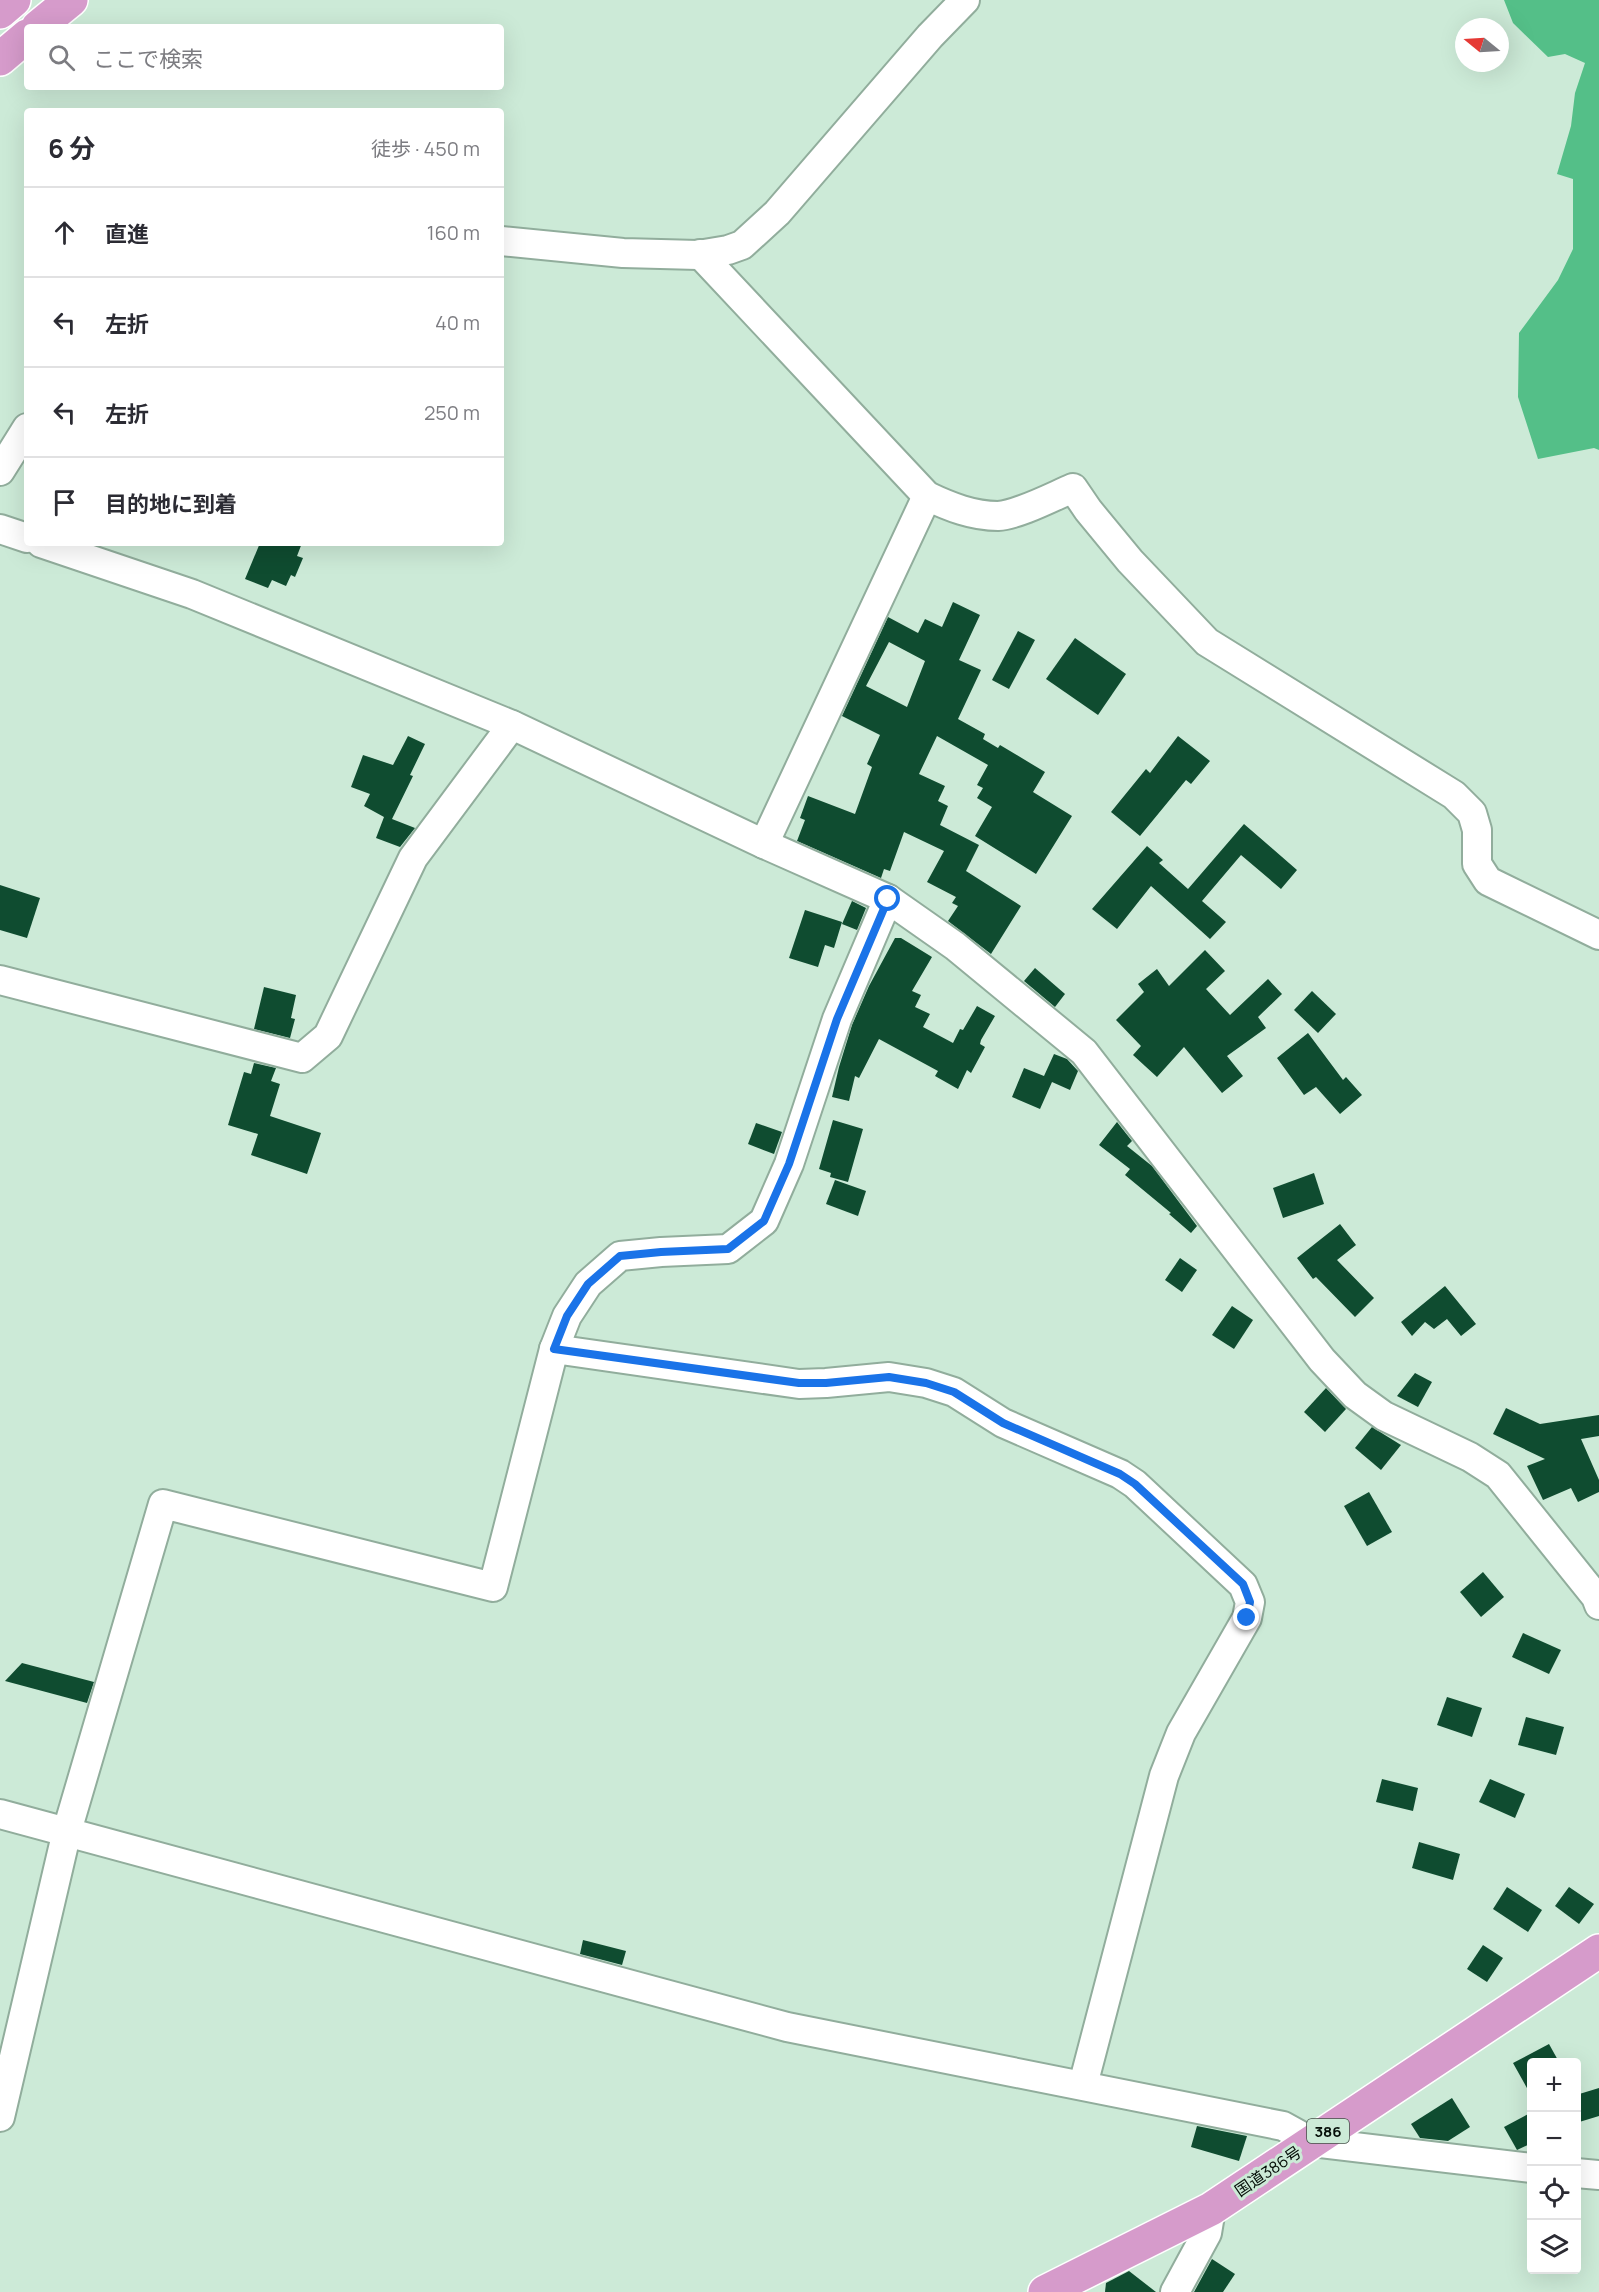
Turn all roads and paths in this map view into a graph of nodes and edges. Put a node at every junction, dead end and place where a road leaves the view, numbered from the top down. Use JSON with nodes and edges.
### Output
{"nodes":[{"id":1,"x":14,"y":0,"type":"edge"},
{"id":2,"x":71,"y":0,"type":"edge"},
{"id":3,"x":965,"y":0,"type":"edge"},
{"id":4,"x":0,"y":12,"type":"edge"},
{"id":5,"x":42,"y":24,"type":"edge"},
{"id":6,"x":24,"y":39,"type":"edge"},
{"id":7,"x":0,"y":59,"type":"edge"},
{"id":8,"x":504,"y":241,"type":"edge"},
{"id":9,"x":700,"y":255,"type":"junction"},
{"id":10,"x":24,"y":433,"type":"edge"},
{"id":11,"x":0,"y":471,"type":"edge"},
{"id":12,"x":927,"y":496,"type":"junction"},
{"id":13,"x":0,"y":529,"type":"edge"},
{"id":14,"x":24,"y":537,"type":"edge"},
{"id":15,"x":50,"y":546,"type":"edge"},
{"id":16,"x":512,"y":725,"type":"junction"},
{"id":17,"x":764,"y":844,"type":"junction"},
{"id":18,"x":888,"y":899,"type":"junction"},
{"id":19,"x":1599,"y":935,"type":"edge"},
{"id":20,"x":0,"y":980,"type":"edge"},
{"id":21,"x":554,"y":1349,"type":"junction"},
{"id":22,"x":1598,"y":1599,"type":"edge"},
{"id":23,"x":0,"y":1814,"type":"edge"},
{"id":24,"x":67,"y":1832,"type":"junction"},
{"id":25,"x":1599,"y":1951,"type":"edge"},
{"id":26,"x":1083,"y":2085,"type":"junction"},
{"id":27,"x":0,"y":2117,"type":"edge"},
{"id":28,"x":1312,"y":2142,"type":"junction"},
{"id":29,"x":1527,"y":2167,"type":"edge"},
{"id":30,"x":1581,"y":2173,"type":"edge"},
{"id":31,"x":1599,"y":2175,"type":"edge"},
{"id":32,"x":1211,"y":2209,"type":"junction"},
{"id":33,"x":1045,"y":2292,"type":"edge"},
{"id":34,"x":1175,"y":2292,"type":"edge"}],
"edges":[{"from":1,"to":4,"type":"highway"},
{"from":2,"to":5,"type":"highway"},
{"from":3,"to":9,"type":"street"},
{"from":6,"to":7,"type":"highway"},
{"from":8,"to":9,"type":"street"},
{"from":9,"to":12,"type":"street"},
{"from":10,"to":11,"type":"street"},
{"from":12,"to":17,"type":"street"},
{"from":12,"to":19,"type":"street"},
{"from":13,"to":14,"type":"street"},
{"from":15,"to":16,"type":"street"},
{"from":16,"to":17,"type":"street"},
{"from":16,"to":20,"type":"street"},
{"from":17,"to":18,"type":"street"},
{"from":18,"to":21,"type":"street"},
{"from":18,"to":22,"type":"street"},
{"from":21,"to":24,"type":"street"},
{"from":21,"to":26,"type":"street"},
{"from":23,"to":24,"type":"street"},
{"from":24,"to":26,"type":"street"},
{"from":24,"to":27,"type":"street"},
{"from":25,"to":28,"type":"highway","name":"国道386号","number":"386"},
{"from":26,"to":28,"type":"street"},
{"from":28,"to":29,"type":"street"},
{"from":28,"to":32,"type":"highway","name":"国道386号","number":"386"},
{"from":30,"to":31,"type":"street"},
{"from":32,"to":33,"type":"highway","name":"国道386号","number":"386"},
{"from":32,"to":34,"type":"street"}]}
